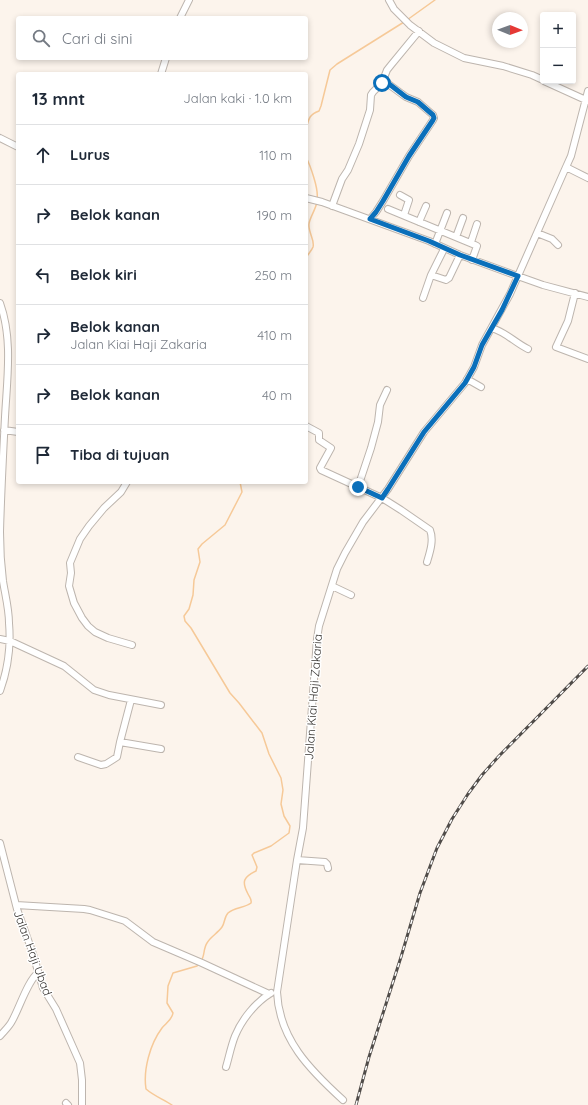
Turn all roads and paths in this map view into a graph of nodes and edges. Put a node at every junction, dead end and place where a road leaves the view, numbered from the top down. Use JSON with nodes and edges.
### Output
{"nodes":[{"id":1,"x":189,"y":0,"type":"edge"},
{"id":2,"x":389,"y":0,"type":"edge"},
{"id":3,"x":181,"y":16,"type":"edge"},
{"id":4,"x":419,"y":32,"type":"junction"},
{"id":5,"x":165,"y":60,"type":"edge"},
{"id":6,"x":161,"y":72,"type":"edge"},
{"id":7,"x":540,"y":79,"type":"edge"},
{"id":8,"x":384,"y":80,"type":"junction"},
{"id":9,"x":551,"y":84,"type":"edge"},
{"id":10,"x":588,"y":91,"type":"edge"},
{"id":11,"x":587,"y":100,"type":"edge"},
{"id":12,"x":0,"y":138,"type":"edge"},
{"id":13,"x":16,"y":145,"type":"edge"},
{"id":14,"x":566,"y":167,"type":"junction"},
{"id":15,"x":588,"y":178,"type":"edge"},
{"id":16,"x":400,"y":195,"type":"dead end"},
{"id":17,"x":308,"y":198,"type":"edge"},
{"id":18,"x":332,"y":206,"type":"junction"},
{"id":19,"x":426,"y":206,"type":"dead end"},
{"id":20,"x":388,"y":208,"type":"dead end"},
{"id":21,"x":447,"y":213,"type":"dead end"},
{"id":22,"x":404,"y":214,"type":"junction"},
{"id":23,"x":463,"y":218,"type":"dead end"},
{"id":24,"x":370,"y":219,"type":"junction"},
{"id":25,"x":419,"y":222,"type":"junction"},
{"id":26,"x":477,"y":224,"type":"dead end"},
{"id":27,"x":441,"y":231,"type":"junction"},
{"id":28,"x":537,"y":233,"type":"junction"},
{"id":29,"x":456,"y":237,"type":"junction"},
{"id":30,"x":471,"y":242,"type":"junction"},
{"id":31,"x":435,"y":244,"type":"junction"},
{"id":32,"x":558,"y":245,"type":"dead end"},
{"id":33,"x":444,"y":249,"type":"junction"},
{"id":34,"x":460,"y":255,"type":"junction"},
{"id":35,"x":472,"y":260,"type":"junction"},
{"id":36,"x":431,"y":275,"type":"junction"},
{"id":37,"x":518,"y":276,"type":"junction"},
{"id":38,"x":575,"y":293,"type":"junction"},
{"id":39,"x":588,"y":297,"type":"edge"},
{"id":40,"x":423,"y":298,"type":"dead end"},
{"id":41,"x":0,"y":303,"type":"edge"},
{"id":42,"x":3,"y":326,"type":"edge"},
{"id":43,"x":492,"y":328,"type":"junction"},
{"id":44,"x":528,"y":349,"type":"dead end"},
{"id":45,"x":588,"y":359,"type":"edge"},
{"id":46,"x":467,"y":379,"type":"junction"},
{"id":47,"x":481,"y":387,"type":"dead end"},
{"id":48,"x":387,"y":390,"type":"dead end"},
{"id":49,"x":308,"y":427,"type":"edge"},
{"id":50,"x":4,"y":430,"type":"junction"},
{"id":51,"x":16,"y":432,"type":"edge"},
{"id":52,"x":126,"y":484,"type":"edge"},
{"id":53,"x":358,"y":487,"type":"junction"},
{"id":54,"x":382,"y":498,"type":"junction"},
{"id":55,"x":427,"y":562,"type":"dead end"},
{"id":56,"x":332,"y":586,"type":"junction"},
{"id":57,"x":350,"y":595,"type":"dead end"},
{"id":58,"x":0,"y":639,"type":"edge"},
{"id":59,"x":10,"y":641,"type":"junction"},
{"id":60,"x":132,"y":645,"type":"dead end"},
{"id":61,"x":2,"y":678,"type":"edge"},
{"id":62,"x":0,"y":691,"type":"edge"},
{"id":63,"x":131,"y":700,"type":"junction"},
{"id":64,"x":161,"y":705,"type":"dead end"},
{"id":65,"x":120,"y":742,"type":"junction"},
{"id":66,"x":161,"y":749,"type":"dead end"},
{"id":67,"x":78,"y":757,"type":"dead end"},
{"id":68,"x":0,"y":843,"type":"edge"},
{"id":69,"x":297,"y":860,"type":"junction"},
{"id":70,"x":328,"y":868,"type":"dead end"},
{"id":71,"x":16,"y":905,"type":"junction"},
{"id":72,"x":38,"y":973,"type":"junction"},
{"id":73,"x":277,"y":992,"type":"junction"},
{"id":74,"x":269,"y":994,"type":"junction"},
{"id":75,"x":0,"y":1036,"type":"edge"},
{"id":76,"x":226,"y":1067,"type":"dead end"},
{"id":77,"x":343,"y":1100,"type":"dead end"},
{"id":78,"x":82,"y":1105,"type":"edge"}],
"edges":[{"from":1,"to":3,"type":"street"},
{"from":2,"to":4,"type":"street"},
{"from":4,"to":7,"type":"street"},
{"from":4,"to":8,"type":"street"},
{"from":5,"to":6,"type":"street"},
{"from":8,"to":18,"type":"street"},
{"from":8,"to":24,"type":"street"},
{"from":9,"to":11,"type":"street"},
{"from":10,"to":11,"type":"street","name":"Jalan Kiai Haji Zakaria"},
{"from":11,"to":14,"type":"street","name":"Jalan Kiai Haji Zakaria"},
{"from":12,"to":13,"type":"street"},
{"from":14,"to":15,"type":"street"},
{"from":14,"to":28,"type":"street","name":"Jalan Kiai Haji Zakaria"},
{"from":16,"to":22,"type":"street"},
{"from":17,"to":18,"type":"street"},
{"from":18,"to":24,"type":"street"},
{"from":19,"to":25,"type":"street"},
{"from":20,"to":22,"type":"street"},
{"from":21,"to":27,"type":"street"},
{"from":22,"to":25,"type":"street"},
{"from":23,"to":29,"type":"street"},
{"from":24,"to":31,"type":"street"},
{"from":25,"to":27,"type":"street"},
{"from":26,"to":30,"type":"street"},
{"from":27,"to":29,"type":"street"},
{"from":27,"to":31,"type":"street"},
{"from":28,"to":32,"type":"street"},
{"from":28,"to":37,"type":"street","name":"Jalan Kiai Haji Zakaria"},
{"from":29,"to":30,"type":"street"},
{"from":30,"to":35,"type":"street"},
{"from":31,"to":33,"type":"street"},
{"from":33,"to":34,"type":"street"},
{"from":33,"to":36,"type":"street"},
{"from":34,"to":35,"type":"street"},
{"from":34,"to":36,"type":"street"},
{"from":35,"to":37,"type":"street"},
{"from":36,"to":40,"type":"street"},
{"from":37,"to":38,"type":"street"},
{"from":37,"to":43,"type":"street","name":"Jalan Kiai Haji Zakaria"},
{"from":38,"to":39,"type":"street"},
{"from":38,"to":45,"type":"street"},
{"from":41,"to":42,"type":"street"},
{"from":42,"to":50,"type":"street"},
{"from":43,"to":44,"type":"street"},
{"from":43,"to":46,"type":"street","name":"Jalan Kiai Haji Zakaria"},
{"from":46,"to":47,"type":"street"},
{"from":46,"to":54,"type":"street","name":"Jalan Kiai Haji Zakaria"},
{"from":48,"to":53,"type":"street"},
{"from":49,"to":53,"type":"street"},
{"from":50,"to":51,"type":"street"},
{"from":50,"to":59,"type":"street"},
{"from":52,"to":60,"type":"street"},
{"from":53,"to":54,"type":"street"},
{"from":54,"to":55,"type":"street"},
{"from":54,"to":56,"type":"street","name":"Jalan Kiai Haji Zakaria"},
{"from":56,"to":57,"type":"street"},
{"from":56,"to":69,"type":"street","name":"Jalan Kiai Haji Zakaria"},
{"from":58,"to":59,"type":"street"},
{"from":59,"to":61,"type":"street"},
{"from":59,"to":63,"type":"street"},
{"from":61,"to":62,"type":"street"},
{"from":63,"to":64,"type":"street"},
{"from":63,"to":65,"type":"street"},
{"from":65,"to":66,"type":"street"},
{"from":65,"to":67,"type":"street"},
{"from":68,"to":71,"type":"street","name":"Jalan Haji Ubad"},
{"from":69,"to":70,"type":"street"},
{"from":69,"to":73,"type":"street","name":"Jalan Kiai Haji Zakaria"},
{"from":71,"to":72,"type":"street","name":"Jalan Haji Ubad"},
{"from":71,"to":74,"type":"street"},
{"from":72,"to":75,"type":"street"},
{"from":72,"to":78,"type":"street","name":"Jalan Haji Ubad"},
{"from":73,"to":74,"type":"street"},
{"from":73,"to":77,"type":"street","name":"Jalan Kiai Haji Zakaria"},
{"from":74,"to":76,"type":"street"}]}
